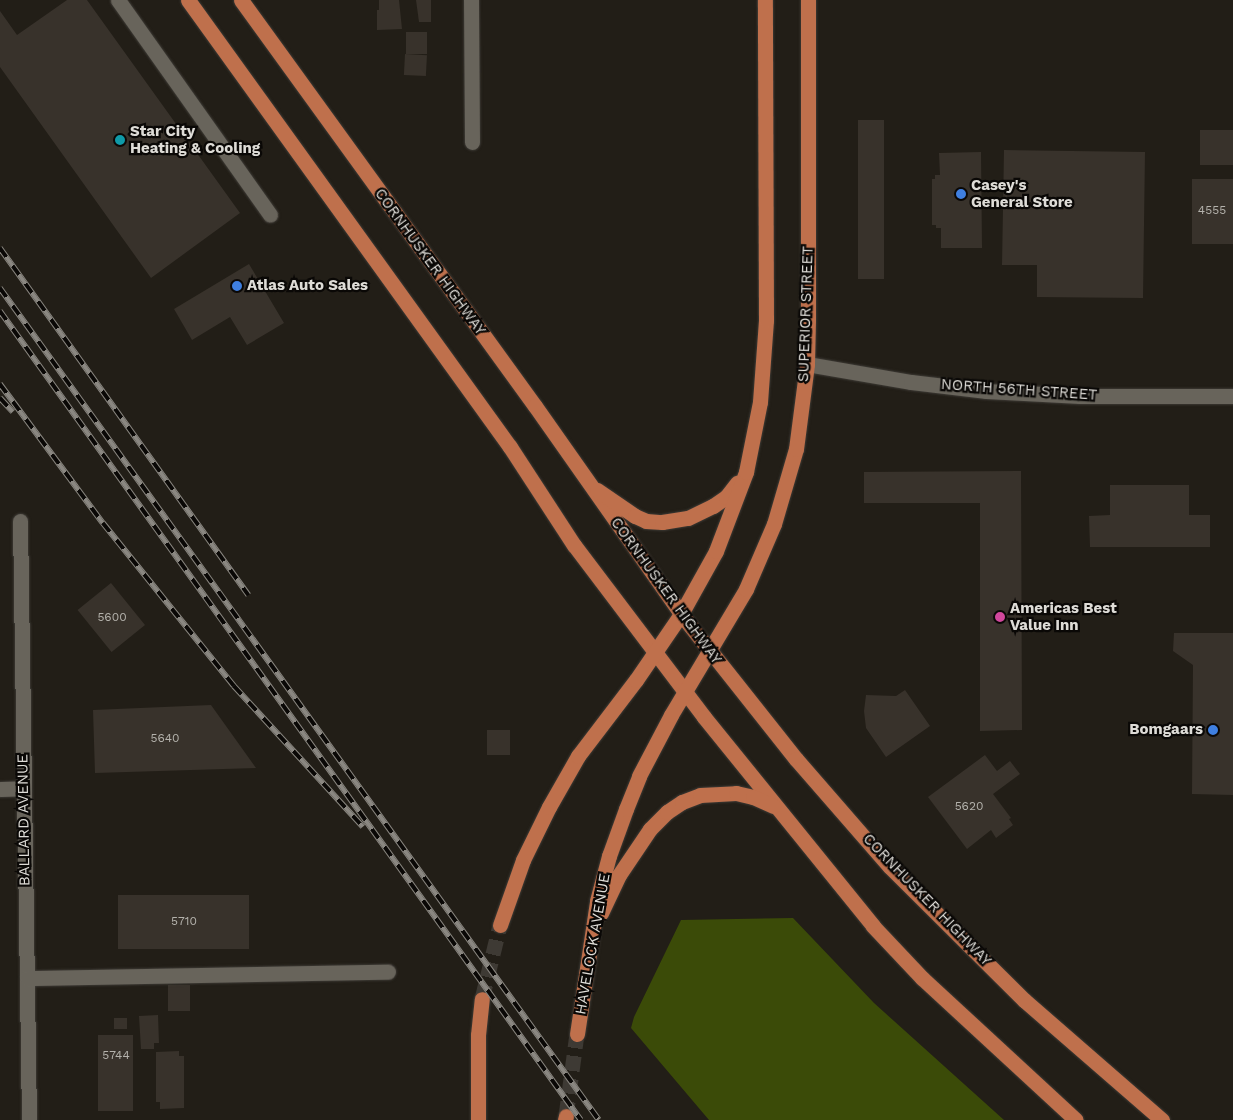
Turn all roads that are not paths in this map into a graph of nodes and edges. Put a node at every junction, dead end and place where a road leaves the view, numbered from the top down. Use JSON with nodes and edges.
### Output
{"nodes":[{"id":1,"x":118,"y":0,"type":"edge"},
{"id":2,"x":188,"y":0,"type":"edge"},
{"id":3,"x":241,"y":0,"type":"edge"},
{"id":4,"x":471,"y":0,"type":"edge"},
{"id":5,"x":765,"y":0,"type":"edge"},
{"id":6,"x":808,"y":0,"type":"edge"},
{"id":7,"x":472,"y":142,"type":"dead end"},
{"id":8,"x":270,"y":215,"type":"dead end"},
{"id":9,"x":807,"y":364,"type":"junction"},
{"id":10,"x":1233,"y":396,"type":"edge"},
{"id":11,"x":746,"y":472,"type":"junction"},
{"id":12,"x":588,"y":484,"type":"junction"},
{"id":13,"x":20,"y":521,"type":"dead end"},
{"id":14,"x":681,"y":614,"type":"junction"},
{"id":15,"x":656,"y":651,"type":"junction"},
{"id":16,"x":710,"y":652,"type":"junction"},
{"id":17,"x":686,"y":692,"type":"junction"},
{"id":18,"x":24,"y":788,"type":"junction"},
{"id":19,"x":0,"y":789,"type":"edge"},
{"id":20,"x":779,"y":808,"type":"junction"},
{"id":21,"x":500,"y":925,"type":"tunnel mouth"},
{"id":22,"x":594,"y":926,"type":"junction"},
{"id":23,"x":388,"y":972,"type":"dead end"},
{"id":24,"x":27,"y":978,"type":"junction"},
{"id":25,"x":482,"y":1000,"type":"tunnel mouth"},
{"id":26,"x":577,"y":1034,"type":"tunnel mouth"},
{"id":27,"x":29,"y":1120,"type":"edge"},
{"id":28,"x":478,"y":1120,"type":"edge"},
{"id":29,"x":1076,"y":1120,"type":"edge"},
{"id":30,"x":1162,"y":1120,"type":"edge"}],
"edges":[{"from":1,"to":8,"type":"street"},
{"from":2,"to":15,"type":"main road"},
{"from":3,"to":12,"type":"main road","name":"CORNHUSKER HIGHWAY"},
{"from":4,"to":7,"type":"street"},
{"from":5,"to":11,"type":"main road"},
{"from":6,"to":9,"type":"main road","name":"SUPERIOR STREET"},
{"from":9,"to":10,"type":"street","name":"NORTH 56TH STREET"},
{"from":9,"to":16,"type":"main road","name":"SUPERIOR STREET"},
{"from":11,"to":12,"type":"main road"},
{"from":11,"to":14,"type":"main road"},
{"from":12,"to":14,"type":"main road","name":"CORNHUSKER HIGHWAY"},
{"from":13,"to":18,"type":"street","name":"BALLARD AVENUE"},
{"from":14,"to":15,"type":"main road"},
{"from":14,"to":16,"type":"main road","name":"CORNHUSKER HIGHWAY"},
{"from":15,"to":17,"type":"main road"},
{"from":15,"to":21,"type":"main road"},
{"from":16,"to":17,"type":"main road","name":"SUPERIOR STREET"},
{"from":16,"to":30,"type":"main road","name":"CORNHUSKER HIGHWAY"},
{"from":17,"to":20,"type":"main road"},
{"from":17,"to":22,"type":"main road","name":"HAVELOCK AVENUE"},
{"from":18,"to":19,"type":"street"},
{"from":18,"to":24,"type":"street","name":"BALLARD AVENUE"},
{"from":20,"to":22,"type":"main road"},
{"from":20,"to":29,"type":"main road"},
{"from":22,"to":26,"type":"main road","name":"HAVELOCK AVENUE"},
{"from":23,"to":24,"type":"street"},
{"from":24,"to":27,"type":"street","name":"BALLARD AVENUE"},
{"from":25,"to":28,"type":"main road"}]}
